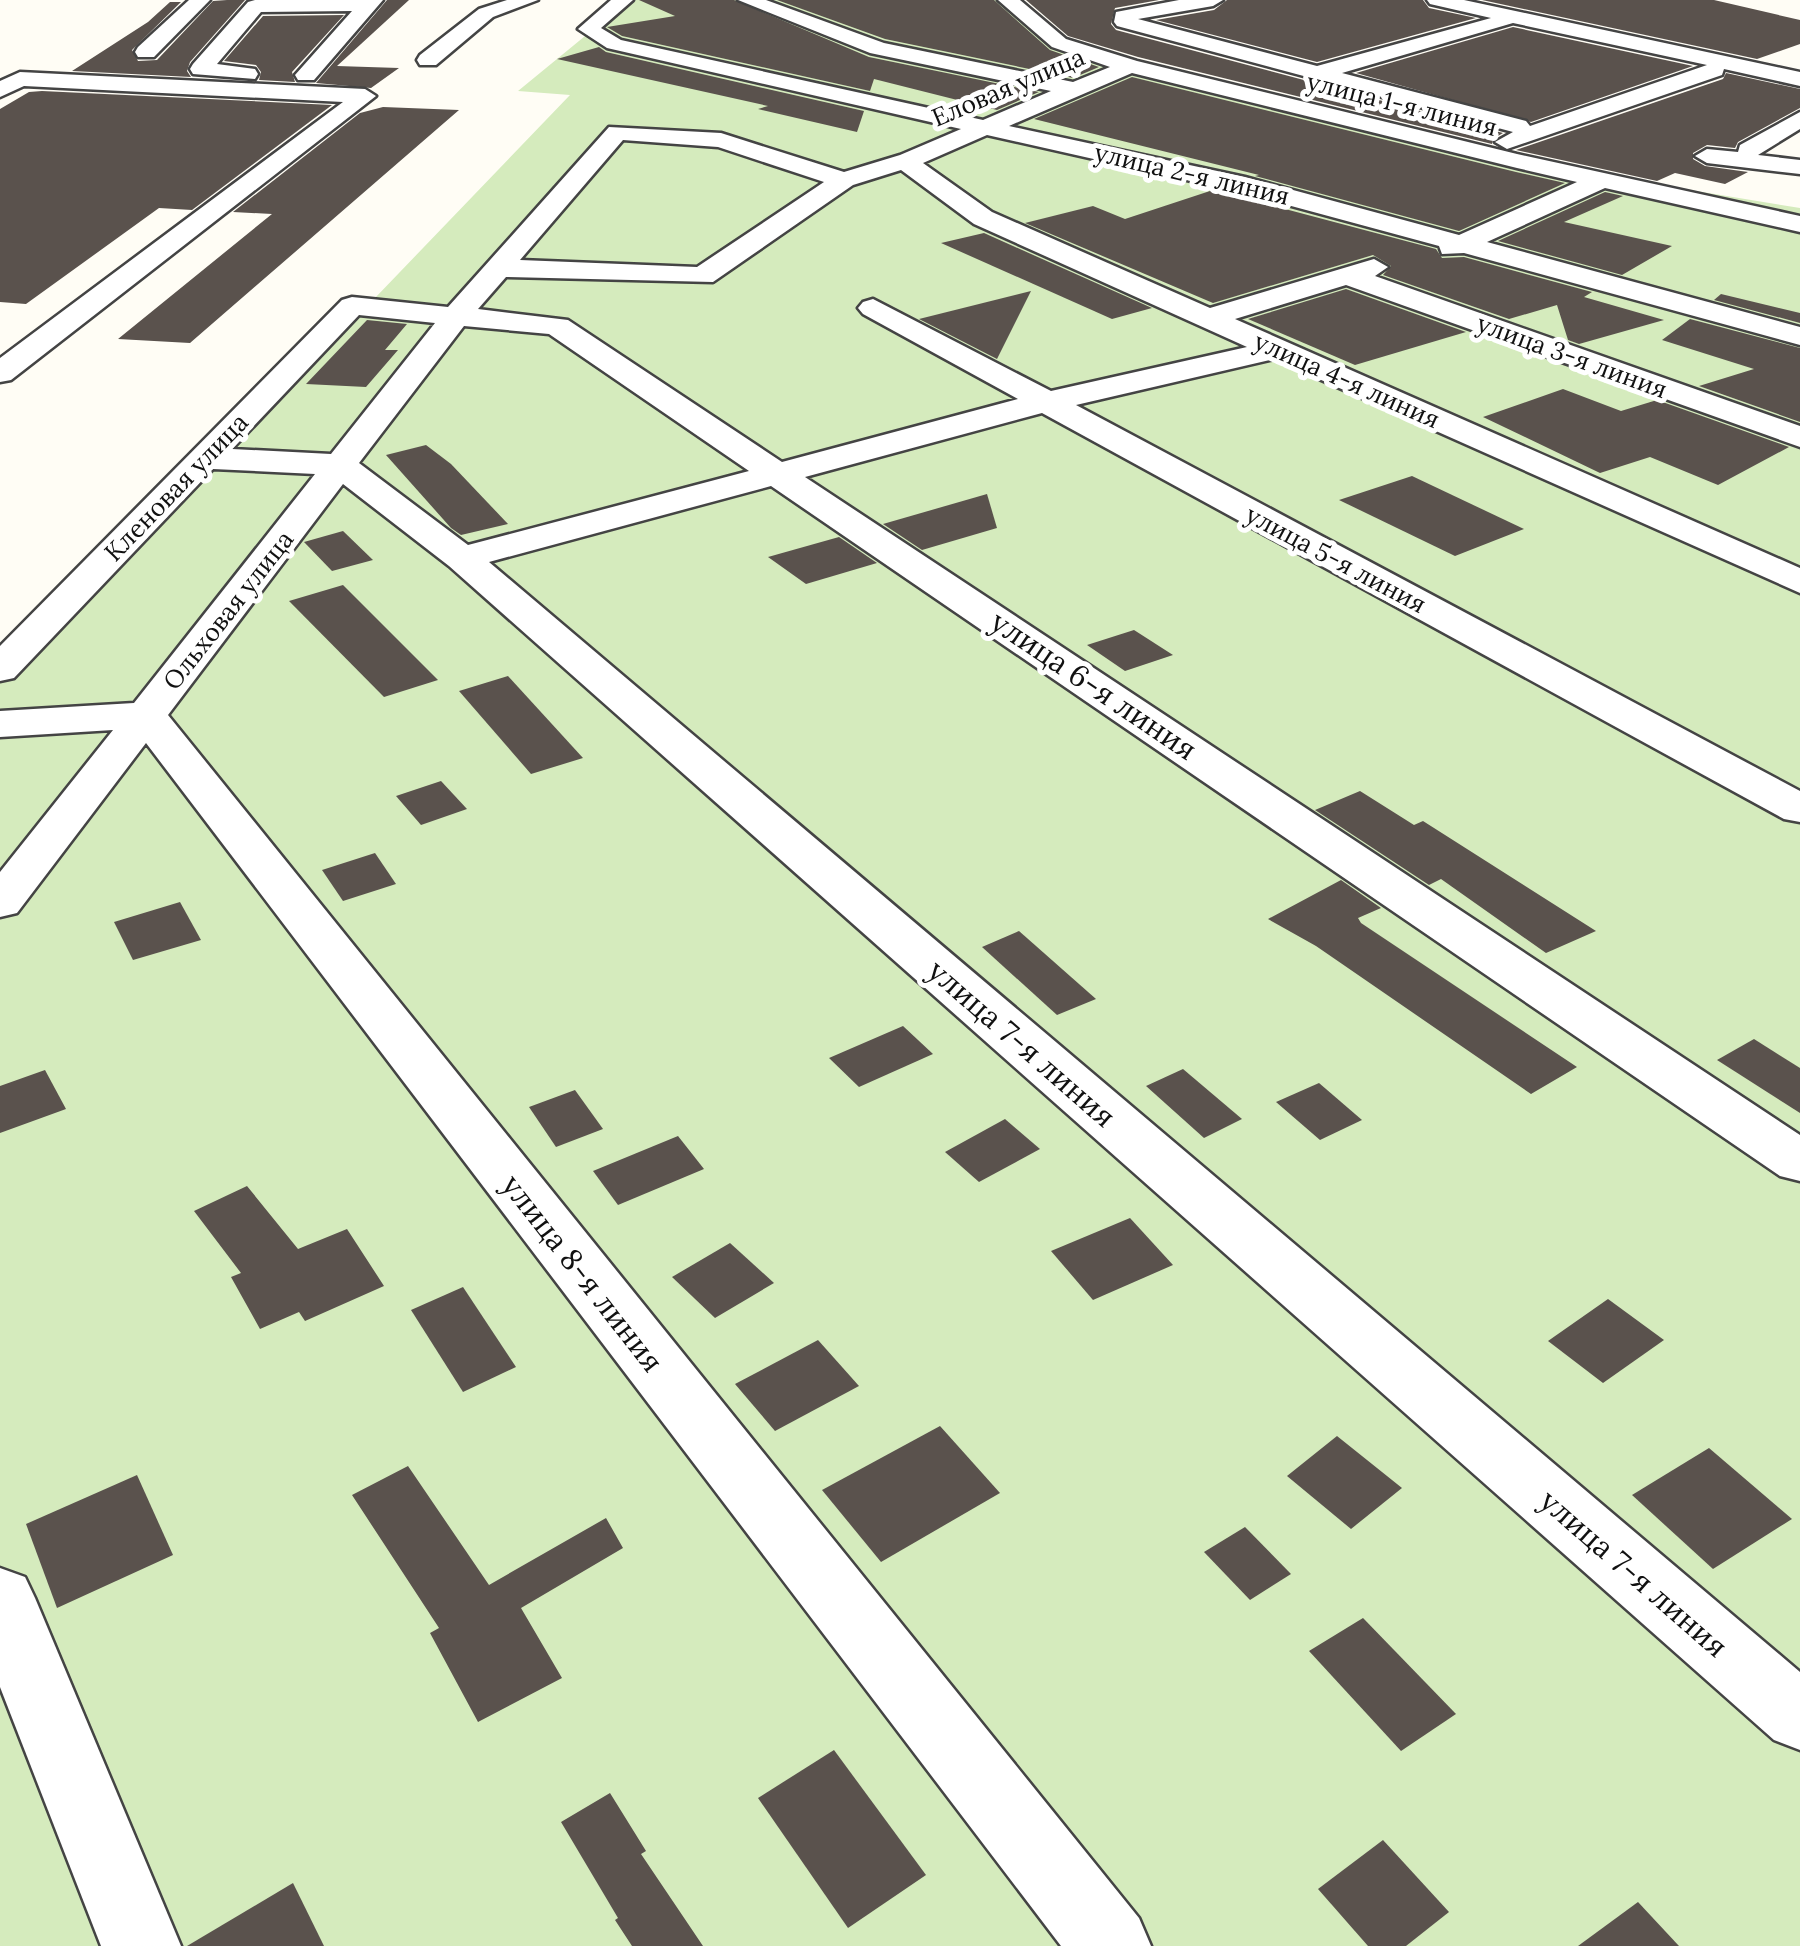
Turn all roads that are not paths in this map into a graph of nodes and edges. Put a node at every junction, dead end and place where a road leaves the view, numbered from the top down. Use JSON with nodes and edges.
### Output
{"nodes":[{"id":1,"x":200,"y":0,"type":"edge"},
{"id":2,"x":528,"y":0,"type":"edge"},
{"id":3,"x":623,"y":0,"type":"edge"},
{"id":4,"x":748,"y":0,"type":"edge"},
{"id":5,"x":1008,"y":0,"type":"edge"},
{"id":6,"x":1213,"y":0,"type":"edge"},
{"id":7,"x":1437,"y":0,"type":"edge"},
{"id":8,"x":371,"y":2,"type":"edge"},
{"id":9,"x":486,"y":13,"type":"junction"},
{"id":10,"x":1505,"y":20,"type":"dead end"},
{"id":11,"x":540,"y":24,"type":"dead end"},
{"id":12,"x":146,"y":52,"type":"dead end"},
{"id":13,"x":428,"y":60,"type":"dead end"},
{"id":14,"x":1130,"y":66,"type":"junction"},
{"id":15,"x":1800,"y":66,"type":"edge"},
{"id":16,"x":1714,"y":70,"type":"dead end"},
{"id":17,"x":1775,"y":73,"type":"junction"},
{"id":18,"x":1316,"y":74,"type":"junction"},
{"id":19,"x":306,"y":75,"type":"junction"},
{"id":20,"x":377,"y":77,"type":"dead end"},
{"id":21,"x":1800,"y":79,"type":"edge"},
{"id":22,"x":1289,"y":81,"type":"dead end"},
{"id":23,"x":10,"y":85,"type":"edge"},
{"id":24,"x":1072,"y":89,"type":"junction"},
{"id":25,"x":1624,"y":102,"type":"junction"},
{"id":26,"x":1652,"y":108,"type":"dead end"},
{"id":27,"x":1800,"y":119,"type":"edge"},
{"id":28,"x":984,"y":127,"type":"junction"},
{"id":29,"x":1536,"y":130,"type":"junction"},
{"id":30,"x":1507,"y":142,"type":"dead end"},
{"id":31,"x":1749,"y":150,"type":"dead end"},
{"id":32,"x":1707,"y":156,"type":"dead end"},
{"id":33,"x":908,"y":160,"type":"junction"},
{"id":34,"x":1798,"y":165,"type":"edge"},
{"id":35,"x":844,"y":180,"type":"junction"},
{"id":36,"x":1602,"y":180,"type":"junction"},
{"id":37,"x":1800,"y":224,"type":"edge"},
{"id":38,"x":1464,"y":245,"type":"junction"},
{"id":39,"x":498,"y":268,"type":"junction"},
{"id":40,"x":1344,"y":274,"type":"junction"},
{"id":41,"x":352,"y":306,"type":"joint"},
{"id":42,"x":873,"y":308,"type":"dead end"},
{"id":43,"x":456,"y":316,"type":"junction"},
{"id":44,"x":1209,"y":318,"type":"junction"},
{"id":45,"x":1800,"y":336,"type":"edge"},
{"id":46,"x":1278,"y":349,"type":"junction"},
{"id":47,"x":0,"y":373,"type":"edge"},
{"id":48,"x":1045,"y":402,"type":"junction"},
{"id":49,"x":1800,"y":438,"type":"edge"},
{"id":50,"x":204,"y":458,"type":"junction"},
{"id":51,"x":340,"y":465,"type":"junction"},
{"id":52,"x":779,"y":473,"type":"junction"},
{"id":53,"x":462,"y":558,"type":"junction"},
{"id":54,"x":1800,"y":582,"type":"edge"},
{"id":55,"x":0,"y":669,"type":"edge"},
{"id":56,"x":146,"y":715,"type":"junction"},
{"id":57,"x":0,"y":724,"type":"edge"},
{"id":58,"x":1800,"y":808,"type":"edge"},
{"id":59,"x":0,"y":903,"type":"edge"},
{"id":60,"x":1800,"y":1162,"type":"edge"},
{"id":61,"x":0,"y":1598,"type":"edge"},
{"id":62,"x":1800,"y":1717,"type":"edge"},
{"id":63,"x":142,"y":1946,"type":"edge"},
{"id":64,"x":1111,"y":1946,"type":"edge"}],
"edges":[{"from":1,"to":12,"type":"street"},
{"from":2,"to":9,"type":"street"},
{"from":3,"to":28,"type":"street","name":"улица 2-я линия"},
{"from":4,"to":24,"type":"street"},
{"from":5,"to":14,"type":"street","name":"улица 1-я линия"},
{"from":6,"to":18,"type":"street"},
{"from":7,"to":17,"type":"street"},
{"from":8,"to":19,"type":"street"},
{"from":8,"to":19,"type":"street"},
{"from":9,"to":11,"type":"street"},
{"from":9,"to":13,"type":"street"},
{"from":10,"to":18,"type":"street"},
{"from":14,"to":24,"type":"street","name":"Еловая улица"},
{"from":14,"to":36,"type":"street","name":"улица 1-я линия"},
{"from":15,"to":17,"type":"street"},
{"from":16,"to":25,"type":"street"},
{"from":17,"to":21,"type":"street"},
{"from":18,"to":22,"type":"street"},
{"from":18,"to":29,"type":"street"},
{"from":19,"to":20,"type":"street"},
{"from":23,"to":47,"type":"street"},
{"from":24,"to":28,"type":"street","name":"Еловая улица"},
{"from":25,"to":26,"type":"street"},
{"from":25,"to":29,"type":"street"},
{"from":27,"to":31,"type":"street"},
{"from":28,"to":33,"type":"street","name":"Еловая улица"},
{"from":28,"to":38,"type":"street","name":"улица 2-я линия"},
{"from":29,"to":30,"type":"street"},
{"from":32,"to":34,"type":"street"},
{"from":33,"to":35,"type":"street","name":"Еловая улица"},
{"from":33,"to":44,"type":"street","name":"улица 4-я линия"},
{"from":35,"to":39,"type":"street","name":"Еловая улица"},
{"from":35,"to":39,"type":"street","name":"Ольховая улица"},
{"from":36,"to":37,"type":"street","name":"улица 1-я линия"},
{"from":36,"to":38,"type":"street"},
{"from":38,"to":40,"type":"street"},
{"from":38,"to":45,"type":"street","name":"улица 2-я линия"},
{"from":39,"to":43,"type":"street","name":"Ольховая улица"},
{"from":40,"to":44,"type":"street"},
{"from":40,"to":49,"type":"street","name":"улица 3-я линия"},
{"from":41,"to":43,"type":"street","name":"улица 6-я линия"},
{"from":41,"to":50,"type":"street","name":"Кленовая улица"},
{"from":42,"to":48,"type":"street","name":"улица 5-я линия"},
{"from":43,"to":51,"type":"street","name":"Ольховая улица"},
{"from":43,"to":52,"type":"street","name":"улица 6-я линия"},
{"from":44,"to":46,"type":"street","name":"улица 4-я линия"},
{"from":46,"to":48,"type":"street"},
{"from":46,"to":54,"type":"street","name":"улица 4-я линия"},
{"from":48,"to":52,"type":"street"},
{"from":48,"to":58,"type":"street","name":"улица 5-я линия"},
{"from":50,"to":51,"type":"street"},
{"from":50,"to":55,"type":"street","name":"Кленовая улица"},
{"from":51,"to":53,"type":"street","name":"улица 7-я линия"},
{"from":51,"to":56,"type":"street","name":"Ольховая улица"},
{"from":52,"to":53,"type":"street"},
{"from":52,"to":60,"type":"street","name":"улица 6-я линия"},
{"from":53,"to":62,"type":"street","name":"улица 7-я линия"},
{"from":56,"to":57,"type":"street"},
{"from":56,"to":59,"type":"street","name":"Ольховая улица"},
{"from":56,"to":64,"type":"street","name":"улица 8-я линия"},
{"from":61,"to":63,"type":"street"}]}
